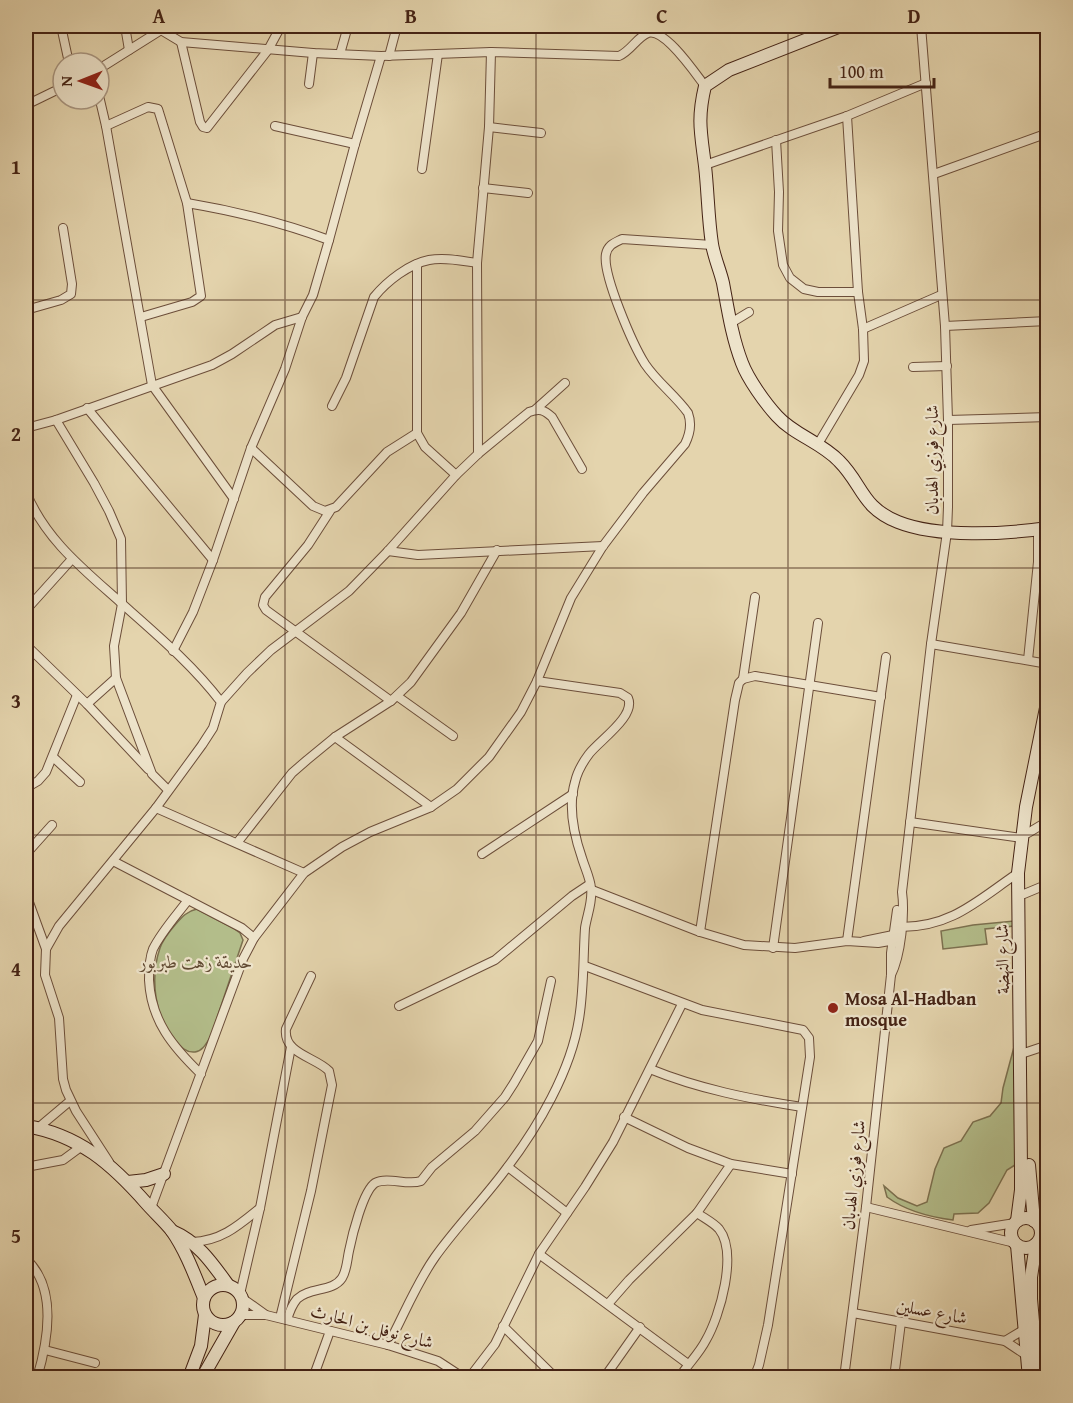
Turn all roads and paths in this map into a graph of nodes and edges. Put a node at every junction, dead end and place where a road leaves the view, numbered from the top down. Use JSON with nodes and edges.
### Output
{"nodes":[{"id":1,"x":61,"y":26,"type":"edge"},
{"id":2,"x":125,"y":26,"type":"edge"},
{"id":3,"x":281,"y":26,"type":"edge"},
{"id":4,"x":348,"y":26,"type":"edge"},
{"id":5,"x":397,"y":26,"type":"edge"},
{"id":6,"x":841,"y":26,"type":"edge"},
{"id":7,"x":921,"y":26,"type":"edge"},
{"id":8,"x":163,"y":28,"type":"edge"},
{"id":9,"x":181,"y":42,"type":"junction"},
{"id":10,"x":129,"y":50,"type":"junction"},
{"id":11,"x":268,"y":50,"type":"junction"},
{"id":12,"x":66,"y":51,"type":"edge"},
{"id":13,"x":491,"y":52,"type":"junction"},
{"id":14,"x":313,"y":53,"type":"junction"},
{"id":15,"x":340,"y":54,"type":"junction"},
{"id":16,"x":438,"y":54,"type":"junction"},
{"id":17,"x":385,"y":56,"type":"junction"},
{"id":18,"x":111,"y":61,"type":"edge"},
{"id":19,"x":926,"y":83,"type":"junction"},
{"id":20,"x":309,"y":84,"type":"dead end"},
{"id":21,"x":705,"y":86,"type":"junction"},
{"id":22,"x":51,"y":93,"type":"edge"},
{"id":23,"x":26,"y":105,"type":"edge"},
{"id":24,"x":102,"y":111,"type":"edge"},
{"id":25,"x":847,"y":116,"type":"junction"},
{"id":26,"x":106,"y":126,"type":"junction"},
{"id":27,"x":274,"y":126,"type":"dead end"},
{"id":28,"x":489,"y":127,"type":"junction"},
{"id":29,"x":541,"y":133,"type":"dead end"},
{"id":30,"x":1047,"y":133,"type":"edge"},
{"id":31,"x":776,"y":140,"type":"junction"},
{"id":32,"x":355,"y":144,"type":"junction"},
{"id":33,"x":705,"y":165,"type":"junction"},
{"id":34,"x":422,"y":170,"type":"dead end"},
{"id":35,"x":934,"y":174,"type":"junction"},
{"id":36,"x":483,"y":188,"type":"junction"},
{"id":37,"x":528,"y":193,"type":"dead end"},
{"id":38,"x":187,"y":203,"type":"junction"},
{"id":39,"x":63,"y":228,"type":"dead end"},
{"id":40,"x":329,"y":240,"type":"junction"},
{"id":41,"x":712,"y":244,"type":"junction"},
{"id":42,"x":477,"y":263,"type":"junction"},
{"id":43,"x":417,"y":264,"type":"junction"},
{"id":44,"x":858,"y":292,"type":"junction"},
{"id":45,"x":941,"y":295,"type":"junction"},
{"id":46,"x":26,"y":309,"type":"edge"},
{"id":47,"x":749,"y":312,"type":"dead end"},
{"id":48,"x":141,"y":317,"type":"junction"},
{"id":49,"x":302,"y":317,"type":"junction"},
{"id":50,"x":1047,"y":321,"type":"edge"},
{"id":51,"x":731,"y":323,"type":"junction"},
{"id":52,"x":945,"y":326,"type":"junction"},
{"id":53,"x":863,"y":329,"type":"junction"},
{"id":54,"x":947,"y":366,"type":"junction"},
{"id":55,"x":913,"y":367,"type":"dead end"},
{"id":56,"x":565,"y":383,"type":"dead end"},
{"id":57,"x":152,"y":385,"type":"junction"},
{"id":58,"x":332,"y":406,"type":"dead end"},
{"id":59,"x":87,"y":408,"type":"junction"},
{"id":60,"x":536,"y":409,"type":"junction"},
{"id":61,"x":1047,"y":417,"type":"edge"},
{"id":62,"x":56,"y":420,"type":"junction"},
{"id":63,"x":948,"y":420,"type":"junction"},
{"id":64,"x":26,"y":428,"type":"edge"},
{"id":65,"x":417,"y":433,"type":"junction"},
{"id":66,"x":818,"y":444,"type":"junction"},
{"id":67,"x":251,"y":448,"type":"junction"},
{"id":68,"x":478,"y":454,"type":"junction"},
{"id":69,"x":582,"y":469,"type":"dead end"},
{"id":70,"x":456,"y":475,"type":"junction"},
{"id":71,"x":26,"y":492,"type":"edge"},
{"id":72,"x":234,"y":499,"type":"junction"},
{"id":73,"x":330,"y":511,"type":"junction"},
{"id":74,"x":1043,"y":529,"type":"edge"},
{"id":75,"x":947,"y":532,"type":"junction"},
{"id":76,"x":603,"y":546,"type":"junction"},
{"id":77,"x":497,"y":550,"type":"junction"},
{"id":78,"x":388,"y":551,"type":"junction"},
{"id":79,"x":72,"y":560,"type":"junction"},
{"id":80,"x":213,"y":560,"type":"junction"},
{"id":81,"x":755,"y":597,"type":"dead end"},
{"id":82,"x":122,"y":604,"type":"junction"},
{"id":83,"x":26,"y":610,"type":"edge"},
{"id":84,"x":818,"y":624,"type":"dead end"},
{"id":85,"x":296,"y":633,"type":"junction"},
{"id":86,"x":931,"y":644,"type":"junction"},
{"id":87,"x":26,"y":645,"type":"edge"},
{"id":88,"x":173,"y":651,"type":"junction"},
{"id":89,"x":886,"y":657,"type":"dead end"},
{"id":90,"x":1028,"y":660,"type":"junction"},
{"id":91,"x":1047,"y":664,"type":"edge"},
{"id":92,"x":116,"y":678,"type":"junction"},
{"id":93,"x":743,"y":679,"type":"junction"},
{"id":94,"x":537,"y":681,"type":"junction"},
{"id":95,"x":809,"y":686,"type":"junction"},
{"id":96,"x":77,"y":695,"type":"junction"},
{"id":97,"x":881,"y":697,"type":"junction"},
{"id":98,"x":394,"y":699,"type":"junction"},
{"id":99,"x":1047,"y":699,"type":"edge"},
{"id":100,"x":221,"y":702,"type":"junction"},
{"id":101,"x":87,"y":704,"type":"junction"},
{"id":102,"x":1047,"y":730,"type":"edge"},
{"id":103,"x":453,"y":736,"type":"dead end"},
{"id":104,"x":335,"y":737,"type":"junction"},
{"id":105,"x":53,"y":757,"type":"junction"},
{"id":106,"x":152,"y":774,"type":"junction"},
{"id":107,"x":27,"y":783,"type":"edge"},
{"id":108,"x":80,"y":783,"type":"dead end"},
{"id":109,"x":168,"y":790,"type":"junction"},
{"id":110,"x":573,"y":794,"type":"junction"},
{"id":111,"x":431,"y":807,"type":"junction"},
{"id":112,"x":156,"y":808,"type":"junction"},
{"id":113,"x":1047,"y":821,"type":"edge"},
{"id":114,"x":910,"y":822,"type":"junction"},
{"id":115,"x":52,"y":825,"type":"dead end"},
{"id":116,"x":1025,"y":836,"type":"junction"},
{"id":117,"x":237,"y":843,"type":"junction"},
{"id":118,"x":26,"y":854,"type":"edge"},
{"id":119,"x":482,"y":854,"type":"dead end"},
{"id":120,"x":113,"y":861,"type":"junction"},
{"id":121,"x":304,"y":873,"type":"junction"},
{"id":122,"x":1018,"y":873,"type":"junction"},
{"id":123,"x":1047,"y":884,"type":"edge"},
{"id":124,"x":591,"y":887,"type":"junction"},
{"id":125,"x":26,"y":894,"type":"edge"},
{"id":126,"x":1024,"y":894,"type":"junction"},
{"id":127,"x":188,"y":900,"type":"junction"},
{"id":128,"x":700,"y":932,"type":"junction"},
{"id":129,"x":898,"y":935,"type":"junction"},
{"id":130,"x":254,"y":938,"type":"junction"},
{"id":131,"x":848,"y":941,"type":"junction"},
{"id":132,"x":863,"y":941,"type":"junction"},
{"id":133,"x":878,"y":943,"type":"junction"},
{"id":134,"x":773,"y":948,"type":"junction"},
{"id":135,"x":46,"y":949,"type":"junction"},
{"id":136,"x":891,"y":953,"type":"junction"},
{"id":137,"x":585,"y":966,"type":"junction"},
{"id":138,"x":891,"y":975,"type":"junction"},
{"id":139,"x":311,"y":976,"type":"dead end"},
{"id":140,"x":551,"y":981,"type":"dead end"},
{"id":141,"x":682,"y":1004,"type":"junction"},
{"id":142,"x":399,"y":1006,"type":"dead end"},
{"id":143,"x":1047,"y":1046,"type":"edge"},
{"id":144,"x":291,"y":1047,"type":"junction"},
{"id":145,"x":1025,"y":1053,"type":"junction"},
{"id":146,"x":650,"y":1070,"type":"junction"},
{"id":147,"x":201,"y":1074,"type":"junction"},
{"id":148,"x":70,"y":1101,"type":"junction"},
{"id":149,"x":802,"y":1107,"type":"junction"},
{"id":150,"x":624,"y":1117,"type":"junction"},
{"id":151,"x":32,"y":1127,"type":"edge"},
{"id":152,"x":82,"y":1146,"type":"junction"},
{"id":153,"x":731,"y":1164,"type":"junction"},
{"id":154,"x":26,"y":1167,"type":"edge"},
{"id":155,"x":113,"y":1167,"type":"junction"},
{"id":156,"x":508,"y":1167,"type":"junction"},
{"id":157,"x":164,"y":1174,"type":"junction"},
{"id":158,"x":792,"y":1174,"type":"junction"},
{"id":159,"x":128,"y":1182,"type":"junction"},
{"id":160,"x":866,"y":1207,"type":"junction"},
{"id":161,"x":151,"y":1208,"type":"junction"},
{"id":162,"x":260,"y":1208,"type":"junction"},
{"id":163,"x":567,"y":1213,"type":"junction"},
{"id":164,"x":697,"y":1213,"type":"junction"},
{"id":165,"x":1016,"y":1222,"type":"junction"},
{"id":166,"x":1040,"y":1223,"type":"edge"},
{"id":167,"x":172,"y":1231,"type":"junction"},
{"id":168,"x":966,"y":1231,"type":"junction"},
{"id":169,"x":1041,"y":1241,"type":"edge"},
{"id":170,"x":192,"y":1242,"type":"junction"},
{"id":171,"x":1016,"y":1244,"type":"junction"},
{"id":172,"x":539,"y":1254,"type":"junction"},
{"id":173,"x":26,"y":1259,"type":"edge"},
{"id":174,"x":228,"y":1285,"type":"junction"},
{"id":175,"x":241,"y":1296,"type":"junction"},
{"id":176,"x":204,"y":1298,"type":"junction"},
{"id":177,"x":608,"y":1304,"type":"junction"},
{"id":178,"x":853,"y":1313,"type":"junction"},
{"id":179,"x":205,"y":1315,"type":"junction"},
{"id":180,"x":266,"y":1315,"type":"junction"},
{"id":181,"x":237,"y":1318,"type":"junction"},
{"id":182,"x":283,"y":1319,"type":"junction"},
{"id":183,"x":901,"y":1322,"type":"junction"},
{"id":184,"x":504,"y":1326,"type":"junction"},
{"id":185,"x":640,"y":1327,"type":"junction"},
{"id":186,"x":1025,"y":1329,"type":"junction"},
{"id":187,"x":330,"y":1331,"type":"junction"},
{"id":188,"x":1005,"y":1341,"type":"junction"},
{"id":189,"x":388,"y":1345,"type":"junction"},
{"id":190,"x":45,"y":1350,"type":"junction"},
{"id":191,"x":1026,"y":1355,"type":"junction"},
{"id":192,"x":95,"y":1363,"type":"dead end"},
{"id":193,"x":688,"y":1364,"type":"junction"},
{"id":194,"x":37,"y":1377,"type":"edge"},
{"id":195,"x":189,"y":1377,"type":"edge"},
{"id":196,"x":202,"y":1377,"type":"edge"},
{"id":197,"x":313,"y":1377,"type":"edge"},
{"id":198,"x":464,"y":1377,"type":"edge"},
{"id":199,"x":469,"y":1377,"type":"edge"},
{"id":200,"x":556,"y":1377,"type":"edge"},
{"id":201,"x":604,"y":1377,"type":"edge"},
{"id":202,"x":678,"y":1377,"type":"edge"},
{"id":203,"x":754,"y":1377,"type":"edge"},
{"id":204,"x":844,"y":1377,"type":"edge"},
{"id":205,"x":894,"y":1377,"type":"edge"},
{"id":206,"x":1029,"y":1377,"type":"edge"},
{"id":207,"x":1038,"y":1377,"type":"edge"}],
"edges":[{"from":1,"to":12,"type":"street"},
{"from":2,"to":10,"type":"street"},
{"from":3,"to":11,"type":"street"},
{"from":4,"to":15,"type":"street"},
{"from":5,"to":17,"type":"street"},
{"from":6,"to":21,"type":"street"},
{"from":7,"to":19,"type":"street","name":"شارع فوزي الهدبان"},
{"from":8,"to":9,"type":"street"},
{"from":8,"to":10,"type":"street"},
{"from":9,"to":11,"type":"street"},
{"from":9,"to":11,"type":"street"},
{"from":10,"to":18,"type":"street"},
{"from":11,"to":14,"type":"street"},
{"from":13,"to":16,"type":"street"},
{"from":13,"to":21,"type":"street"},
{"from":13,"to":28,"type":"street"},
{"from":14,"to":15,"type":"street"},
{"from":14,"to":20,"type":"street"},
{"from":15,"to":17,"type":"street"},
{"from":16,"to":17,"type":"street"},
{"from":16,"to":34,"type":"street"},
{"from":17,"to":32,"type":"street"},
{"from":19,"to":25,"type":"street"},
{"from":19,"to":35,"type":"street","name":"شارع فوزي الهدبان"},
{"from":21,"to":33,"type":"street"},
{"from":22,"to":23,"type":"street"},
{"from":24,"to":26,"type":"street"},
{"from":25,"to":31,"type":"street"},
{"from":25,"to":44,"type":"street"},
{"from":26,"to":38,"type":"street"},
{"from":26,"to":48,"type":"street"},
{"from":27,"to":32,"type":"street"},
{"from":28,"to":29,"type":"street"},
{"from":28,"to":36,"type":"street"},
{"from":30,"to":35,"type":"street"},
{"from":31,"to":33,"type":"street"},
{"from":31,"to":44,"type":"street"},
{"from":32,"to":40,"type":"street"},
{"from":33,"to":41,"type":"street"},
{"from":35,"to":45,"type":"street","name":"شارع فوزي الهدبان"},
{"from":36,"to":37,"type":"street"},
{"from":36,"to":42,"type":"street"},
{"from":38,"to":40,"type":"street"},
{"from":38,"to":48,"type":"street"},
{"from":39,"to":46,"type":"street"},
{"from":40,"to":49,"type":"street"},
{"from":41,"to":51,"type":"street"},
{"from":41,"to":76,"type":"street"},
{"from":42,"to":43,"type":"street"},
{"from":42,"to":68,"type":"street"},
{"from":43,"to":58,"type":"street"},
{"from":43,"to":65,"type":"street"},
{"from":44,"to":53,"type":"street"},
{"from":45,"to":52,"type":"street","name":"شارع فوزي الهدبان"},
{"from":45,"to":53,"type":"street"},
{"from":47,"to":51,"type":"street"},
{"from":48,"to":57,"type":"street"},
{"from":49,"to":57,"type":"street"},
{"from":49,"to":67,"type":"street"},
{"from":50,"to":52,"type":"street"},
{"from":51,"to":66,"type":"street"},
{"from":52,"to":54,"type":"street","name":"شارع فوزي الهدبان"},
{"from":53,"to":66,"type":"street"},
{"from":54,"to":55,"type":"street"},
{"from":54,"to":63,"type":"street","name":"شارع فوزي الهدبان"},
{"from":56,"to":60,"type":"street"},
{"from":57,"to":59,"type":"street"},
{"from":57,"to":72,"type":"street"},
{"from":59,"to":62,"type":"street"},
{"from":59,"to":80,"type":"street"},
{"from":60,"to":68,"type":"street"},
{"from":60,"to":69,"type":"street"},
{"from":61,"to":63,"type":"street"},
{"from":62,"to":64,"type":"street"},
{"from":62,"to":82,"type":"street"},
{"from":63,"to":75,"type":"street","name":"شارع فوزي الهدبان"},
{"from":65,"to":70,"type":"street"},
{"from":65,"to":73,"type":"street"},
{"from":66,"to":75,"type":"street"},
{"from":67,"to":72,"type":"street"},
{"from":67,"to":73,"type":"street"},
{"from":68,"to":70,"type":"street"},
{"from":70,"to":78,"type":"street"},
{"from":71,"to":79,"type":"street"},
{"from":72,"to":80,"type":"street"},
{"from":73,"to":85,"type":"street"},
{"from":74,"to":75,"type":"street"},
{"from":74,"to":90,"type":"street"},
{"from":75,"to":86,"type":"street","name":"شارع فوزي الهدبان"},
{"from":76,"to":77,"type":"street"},
{"from":76,"to":94,"type":"street"},
{"from":77,"to":78,"type":"street"},
{"from":77,"to":98,"type":"street"},
{"from":78,"to":85,"type":"street"},
{"from":79,"to":82,"type":"street"},
{"from":79,"to":83,"type":"street"},
{"from":80,"to":88,"type":"street"},
{"from":81,"to":93,"type":"street"},
{"from":82,"to":88,"type":"street"},
{"from":82,"to":92,"type":"street"},
{"from":84,"to":95,"type":"street"},
{"from":85,"to":98,"type":"street"},
{"from":85,"to":100,"type":"street"},
{"from":86,"to":90,"type":"street"},
{"from":86,"to":114,"type":"street","name":"شارع فوزي الهدبان"},
{"from":87,"to":96,"type":"street"},
{"from":88,"to":100,"type":"street"},
{"from":89,"to":97,"type":"street"},
{"from":90,"to":91,"type":"street"},
{"from":92,"to":101,"type":"street"},
{"from":92,"to":106,"type":"street"},
{"from":93,"to":95,"type":"street"},
{"from":93,"to":128,"type":"street"},
{"from":94,"to":110,"type":"street"},
{"from":94,"to":111,"type":"street"},
{"from":95,"to":97,"type":"street"},
{"from":95,"to":134,"type":"street"},
{"from":96,"to":101,"type":"street"},
{"from":96,"to":105,"type":"street"},
{"from":97,"to":131,"type":"street"},
{"from":98,"to":103,"type":"street"},
{"from":98,"to":104,"type":"street"},
{"from":99,"to":116,"type":"street","name":"شارع النهضة"},
{"from":100,"to":109,"type":"street"},
{"from":101,"to":106,"type":"street"},
{"from":102,"to":116,"type":"street","name":"شارع النهضة"},
{"from":104,"to":111,"type":"street"},
{"from":104,"to":117,"type":"street"},
{"from":105,"to":107,"type":"street"},
{"from":105,"to":108,"type":"street"},
{"from":106,"to":109,"type":"street"},
{"from":109,"to":112,"type":"street"},
{"from":110,"to":119,"type":"street"},
{"from":110,"to":124,"type":"street"},
{"from":111,"to":121,"type":"street"},
{"from":112,"to":117,"type":"street"},
{"from":112,"to":120,"type":"street"},
{"from":113,"to":116,"type":"street"},
{"from":114,"to":116,"type":"street"},
{"from":114,"to":129,"type":"street","name":"شارع فوزي الهدبان"},
{"from":115,"to":118,"type":"street"},
{"from":116,"to":122,"type":"street","name":"شارع النهضة"},
{"from":116,"to":126,"type":"street","name":"شارع النهضة"},
{"from":117,"to":121,"type":"street"},
{"from":120,"to":127,"type":"street"},
{"from":120,"to":135,"type":"street"},
{"from":121,"to":130,"type":"street"},
{"from":122,"to":129,"type":"street"},
{"from":122,"to":145,"type":"street","name":"شارع النهضة"},
{"from":123,"to":126,"type":"street"},
{"from":124,"to":128,"type":"street"},
{"from":124,"to":137,"type":"street"},
{"from":124,"to":142,"type":"street"},
{"from":125,"to":135,"type":"street"},
{"from":126,"to":145,"type":"street","name":"شارع النهضة"},
{"from":127,"to":130,"type":"street"},
{"from":127,"to":147,"type":"street"},
{"from":128,"to":134,"type":"street"},
{"from":129,"to":132,"type":"street"},
{"from":129,"to":133,"type":"street"},
{"from":129,"to":136,"type":"street","name":"شارع فوزي الهدبان"},
{"from":129,"to":138,"type":"street","name":"شارع فوزي الهدبان"},
{"from":130,"to":147,"type":"street"},
{"from":131,"to":132,"type":"street"},
{"from":131,"to":134,"type":"street"},
{"from":132,"to":133,"type":"street"},
{"from":133,"to":136,"type":"street"},
{"from":135,"to":148,"type":"street"},
{"from":136,"to":138,"type":"street","name":"شارع فوزي الهدبان"},
{"from":137,"to":141,"type":"street"},
{"from":137,"to":156,"type":"street"},
{"from":138,"to":160,"type":"street","name":"شارع فوزي الهدبان"},
{"from":139,"to":144,"type":"street"},
{"from":140,"to":182,"type":"street"},
{"from":141,"to":146,"type":"street"},
{"from":141,"to":149,"type":"street"},
{"from":143,"to":145,"type":"street"},
{"from":144,"to":162,"type":"street"},
{"from":144,"to":182,"type":"street"},
{"from":145,"to":165,"type":"street","name":"شارع النهضة"},
{"from":145,"to":166,"type":"street","name":"شارع النهضة"},
{"from":146,"to":149,"type":"street"},
{"from":146,"to":150,"type":"street"},
{"from":147,"to":157,"type":"street"},
{"from":148,"to":151,"type":"street"},
{"from":148,"to":155,"type":"street"},
{"from":149,"to":158,"type":"street"},
{"from":150,"to":153,"type":"street"},
{"from":150,"to":163,"type":"street"},
{"from":151,"to":152,"type":"street"},
{"from":152,"to":154,"type":"street"},
{"from":152,"to":155,"type":"street"},
{"from":153,"to":158,"type":"street"},
{"from":153,"to":164,"type":"street"},
{"from":155,"to":159,"type":"street"},
{"from":156,"to":163,"type":"street"},
{"from":156,"to":189,"type":"street"},
{"from":157,"to":159,"type":"street"},
{"from":157,"to":161,"type":"street"},
{"from":158,"to":203,"type":"street"},
{"from":159,"to":161,"type":"street"},
{"from":160,"to":168,"type":"street"},
{"from":160,"to":178,"type":"street","name":"شارع فوزي الهدبان"},
{"from":161,"to":167,"type":"street"},
{"from":162,"to":170,"type":"street"},
{"from":162,"to":175,"type":"street"},
{"from":163,"to":172,"type":"street"},
{"from":164,"to":177,"type":"street"},
{"from":164,"to":193,"type":"street"},
{"from":165,"to":166,"type":"street"},
{"from":165,"to":168,"type":"street"},
{"from":165,"to":171,"type":"street"},
{"from":166,"to":169,"type":"street"},
{"from":167,"to":170,"type":"street"},
{"from":167,"to":176,"type":"street"},
{"from":168,"to":171,"type":"street"},
{"from":169,"to":171,"type":"street"},
{"from":169,"to":207,"type":"street"},
{"from":170,"to":174,"type":"street"},
{"from":171,"to":186,"type":"street"},
{"from":172,"to":177,"type":"street"},
{"from":172,"to":184,"type":"street"},
{"from":173,"to":190,"type":"street"},
{"from":174,"to":175,"type":"street"},
{"from":174,"to":176,"type":"street"},
{"from":175,"to":180,"type":"street","name":"شارع نوفل بن الحارث"},
{"from":175,"to":181,"type":"street"},
{"from":176,"to":179,"type":"street"},
{"from":177,"to":185,"type":"street"},
{"from":178,"to":183,"type":"street","name":"شارع عسلين"},
{"from":178,"to":204,"type":"street","name":"شارع فوزي الهدبان"},
{"from":179,"to":181,"type":"street"},
{"from":179,"to":195,"type":"street"},
{"from":180,"to":181,"type":"street","name":"شارع نوفل بن الحارث"},
{"from":180,"to":182,"type":"street","name":"شارع نوفل بن الحارث"},
{"from":181,"to":196,"type":"street"},
{"from":182,"to":187,"type":"street","name":"شارع نوفل بن الحارث"},
{"from":183,"to":188,"type":"street","name":"شارع عسلين"},
{"from":183,"to":205,"type":"street"},
{"from":184,"to":199,"type":"street"},
{"from":184,"to":200,"type":"street"},
{"from":185,"to":193,"type":"street"},
{"from":185,"to":201,"type":"street"},
{"from":186,"to":188,"type":"street"},
{"from":186,"to":191,"type":"street"},
{"from":187,"to":189,"type":"street","name":"شارع نوفل بن الحارث"},
{"from":187,"to":197,"type":"street"},
{"from":188,"to":191,"type":"street","name":"شارع عسلين"},
{"from":189,"to":198,"type":"street","name":"شارع نوفل بن الحارث"},
{"from":190,"to":192,"type":"street"},
{"from":190,"to":194,"type":"street"},
{"from":191,"to":206,"type":"street"},
{"from":193,"to":202,"type":"street"}]}
